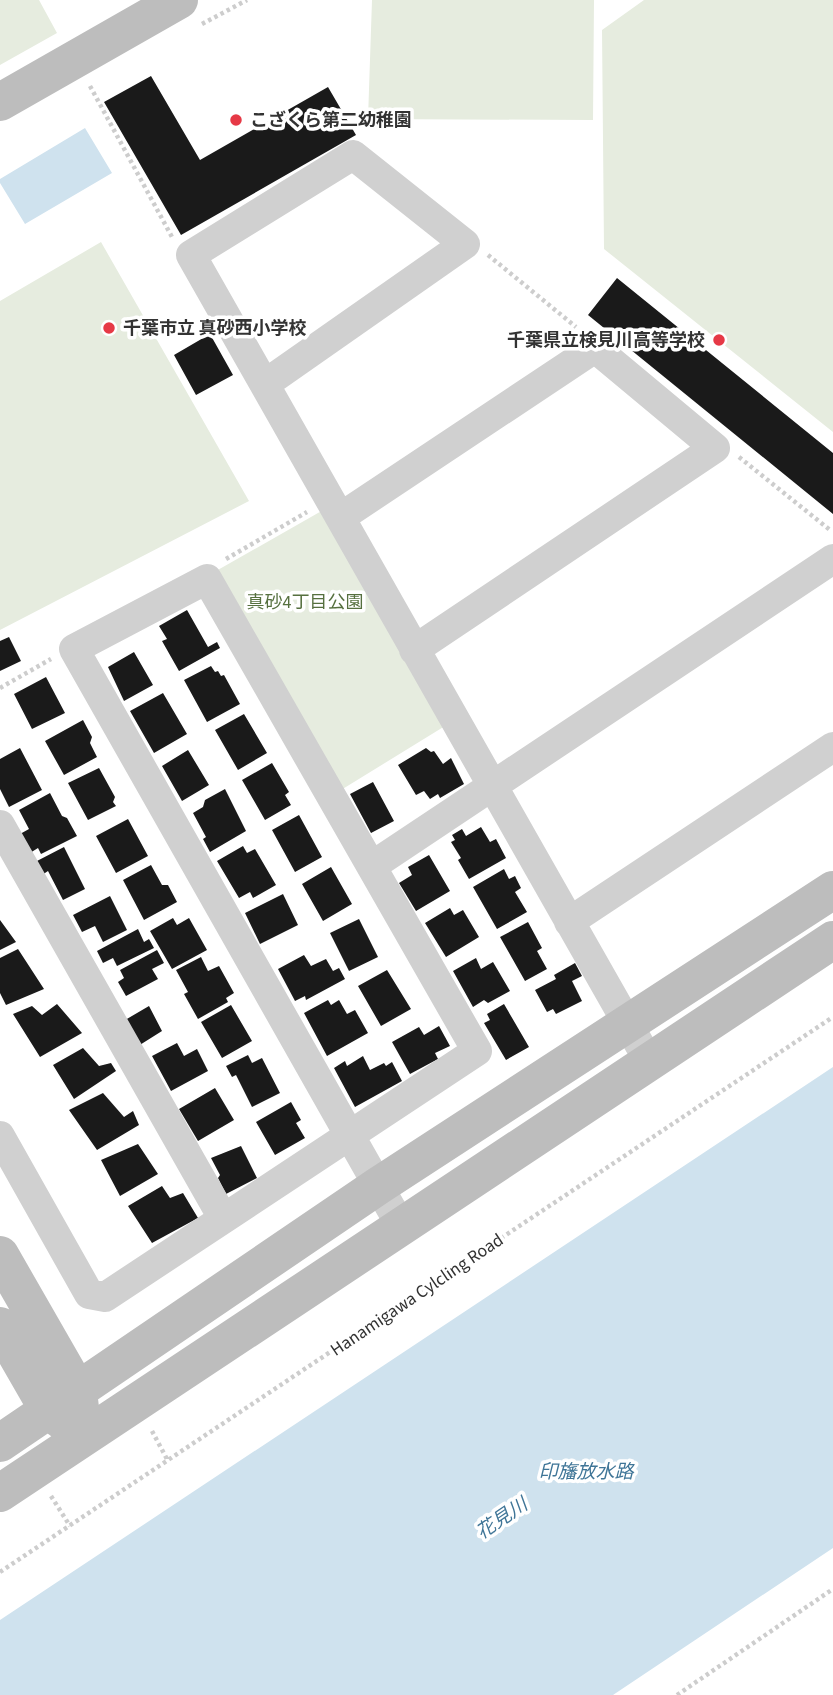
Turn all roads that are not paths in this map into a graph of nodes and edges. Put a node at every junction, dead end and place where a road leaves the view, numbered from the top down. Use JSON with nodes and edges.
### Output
{"nodes":[{"id":1,"x":179,"y":0,"type":"edge"},
{"id":2,"x":0,"y":102,"type":"edge"},
{"id":3,"x":265,"y":384,"type":"junction"},
{"id":4,"x":336,"y":508,"type":"junction"},
{"id":5,"x":833,"y":559,"type":"edge"},
{"id":6,"x":414,"y":650,"type":"junction"},
{"id":7,"x":833,"y":747,"type":"edge"},
{"id":8,"x":493,"y":787,"type":"junction"},
{"id":9,"x":0,"y":825,"type":"edge"},
{"id":10,"x":372,"y":866,"type":"junction"},
{"id":11,"x":833,"y":890,"type":"edge"},
{"id":12,"x":569,"y":922,"type":"junction"},
{"id":13,"x":833,"y":940,"type":"edge"},
{"id":14,"x":627,"y":1024,"type":"junction"},
{"id":15,"x":650,"y":1063,"type":"junction"},
{"id":16,"x":349,"y":1135,"type":"junction"},
{"id":17,"x":0,"y":1136,"type":"edge"},
{"id":18,"x":378,"y":1186,"type":"junction"},
{"id":19,"x":223,"y":1218,"type":"junction"},
{"id":20,"x":401,"y":1226,"type":"junction"},
{"id":21,"x":0,"y":1255,"type":"edge"},
{"id":22,"x":0,"y":1326,"type":"edge"},
{"id":23,"x":63,"y":1401,"type":"junction"},
{"id":24,"x":84,"y":1436,"type":"junction"},
{"id":25,"x":0,"y":1443,"type":"edge"},
{"id":26,"x":0,"y":1493,"type":"edge"}],
"edges":[{"from":1,"to":2,"type":"street"},
{"from":3,"to":3,"type":"street"},
{"from":3,"to":4,"type":"street"},
{"from":4,"to":6,"type":"street"},
{"from":4,"to":6,"type":"street"},
{"from":5,"to":8,"type":"street"},
{"from":6,"to":8,"type":"street"},
{"from":7,"to":12,"type":"street"},
{"from":8,"to":10,"type":"street"},
{"from":8,"to":12,"type":"street"},
{"from":9,"to":19,"type":"street"},
{"from":10,"to":16,"type":"street"},
{"from":10,"to":16,"type":"street"},
{"from":11,"to":14,"type":"street"},
{"from":12,"to":14,"type":"street"},
{"from":13,"to":15,"type":"street"},
{"from":14,"to":15,"type":"street"},
{"from":14,"to":18,"type":"street"},
{"from":15,"to":20,"type":"street"},
{"from":16,"to":18,"type":"street"},
{"from":16,"to":19,"type":"street"},
{"from":17,"to":19,"type":"street"},
{"from":18,"to":20,"type":"street"},
{"from":18,"to":23,"type":"street"},
{"from":20,"to":24,"type":"street"},
{"from":21,"to":23,"type":"street"},
{"from":22,"to":23,"type":"street"},
{"from":23,"to":24,"type":"street"},
{"from":23,"to":25,"type":"street"},
{"from":24,"to":26,"type":"street"}]}
